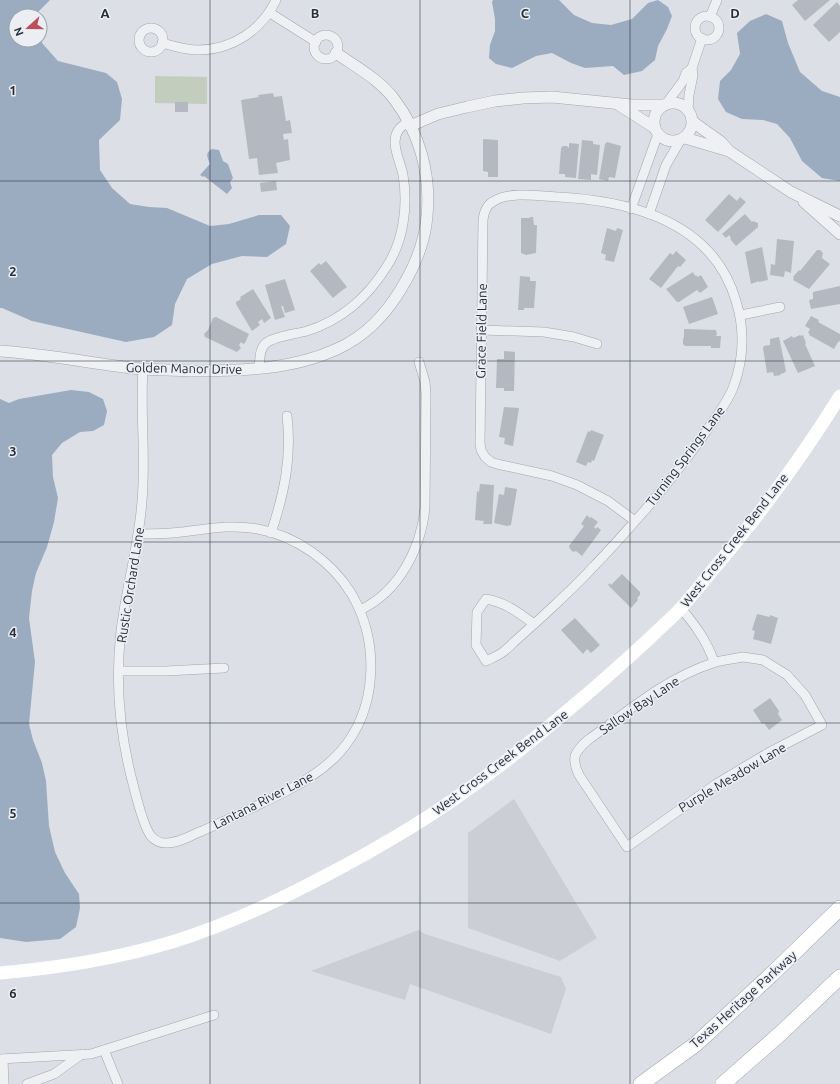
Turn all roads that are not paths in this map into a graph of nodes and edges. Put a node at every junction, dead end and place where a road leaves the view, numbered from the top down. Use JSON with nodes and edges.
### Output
{"nodes":[{"id":1,"x":276,"y":0,"type":"edge"},
{"id":2,"x":717,"y":0,"type":"edge"},
{"id":3,"x":270,"y":13,"type":"junction"},
{"id":4,"x":710,"y":17,"type":"junction"},
{"id":5,"x":702,"y":38,"type":"junction"},
{"id":6,"x":316,"y":42,"type":"junction"},
{"id":7,"x":162,"y":43,"type":"dead end"},
{"id":8,"x":336,"y":53,"type":"junction"},
{"id":9,"x":692,"y":68,"type":"junction"},
{"id":10,"x":615,"y":103,"type":"junction"},
{"id":11,"x":665,"y":105,"type":"junction"},
{"id":12,"x":688,"y":110,"type":"junction"},
{"id":13,"x":693,"y":122,"type":"junction"},
{"id":14,"x":410,"y":126,"type":"junction"},
{"id":15,"x":656,"y":131,"type":"junction"},
{"id":16,"x":682,"y":139,"type":"junction"},
{"id":17,"x":729,"y":151,"type":"junction"},
{"id":18,"x":791,"y":192,"type":"junction"},
{"id":19,"x":488,"y":205,"type":"joint"},
{"id":20,"x":631,"y":209,"type":"junction"},
{"id":21,"x":649,"y":214,"type":"junction"},
{"id":22,"x":840,"y":216,"type":"edge"},
{"id":23,"x":840,"y":234,"type":"edge"},
{"id":24,"x":780,"y":308,"type":"dead end"},
{"id":25,"x":740,"y":314,"type":"junction"},
{"id":26,"x":481,"y":330,"type":"junction"},
{"id":27,"x":597,"y":344,"type":"dead end"},
{"id":28,"x":0,"y":351,"type":"edge"},
{"id":29,"x":419,"y":362,"type":"dead end"},
{"id":30,"x":143,"y":369,"type":"junction"},
{"id":31,"x":259,"y":369,"type":"junction"},
{"id":32,"x":840,"y":396,"type":"edge"},
{"id":33,"x":287,"y":416,"type":"dead end"},
{"id":34,"x":635,"y":521,"type":"junction"},
{"id":35,"x":272,"y":533,"type":"junction"},
{"id":36,"x":138,"y":534,"type":"junction"},
{"id":37,"x":681,"y":608,"type":"junction"},
{"id":38,"x":360,"y":610,"type":"junction"},
{"id":39,"x":534,"y":624,"type":"junction"},
{"id":40,"x":714,"y":662,"type":"junction"},
{"id":41,"x":224,"y":668,"type":"dead end"},
{"id":42,"x":119,"y":671,"type":"junction"},
{"id":43,"x":822,"y":725,"type":"joint"},
{"id":44,"x":157,"y":841,"type":"joint"},
{"id":45,"x":627,"y":847,"type":"joint"},
{"id":46,"x":840,"y":908,"type":"edge"},
{"id":47,"x":0,"y":973,"type":"edge"},
{"id":48,"x":840,"y":977,"type":"edge"},
{"id":49,"x":214,"y":1015,"type":"dead end"},
{"id":50,"x":104,"y":1050,"type":"junction"},
{"id":51,"x":82,"y":1054,"type":"junction"},
{"id":52,"x":1,"y":1059,"type":"edge"},
{"id":53,"x":4,"y":1084,"type":"edge"},
{"id":54,"x":27,"y":1084,"type":"edge"},
{"id":55,"x":118,"y":1084,"type":"edge"},
{"id":56,"x":641,"y":1084,"type":"edge"},
{"id":57,"x":723,"y":1084,"type":"edge"}],
"edges":[{"from":1,"to":3,"type":"street"},
{"from":2,"to":4,"type":"street"},
{"from":3,"to":6,"type":"street"},
{"from":3,"to":7,"type":"street"},
{"from":4,"to":5,"type":"street"},
{"from":4,"to":5,"type":"street"},
{"from":5,"to":9,"type":"street"},
{"from":6,"to":8,"type":"street"},
{"from":6,"to":8,"type":"street"},
{"from":8,"to":14,"type":"street","name":"Golden Manor Drive"},
{"from":9,"to":11,"type":"street"},
{"from":9,"to":12,"type":"street"},
{"from":10,"to":11,"type":"street"},
{"from":10,"to":14,"type":"street"},
{"from":10,"to":15,"type":"street"},
{"from":11,"to":12,"type":"street"},
{"from":11,"to":15,"type":"street"},
{"from":12,"to":13,"type":"street"},
{"from":13,"to":16,"type":"street"},
{"from":13,"to":17,"type":"street"},
{"from":14,"to":31,"type":"street"},
{"from":14,"to":31,"type":"street","name":"Golden Manor Drive"},
{"from":15,"to":16,"type":"street"},
{"from":15,"to":20,"type":"street"},
{"from":16,"to":17,"type":"street"},
{"from":16,"to":21,"type":"street"},
{"from":17,"to":18,"type":"street"},
{"from":18,"to":22,"type":"street"},
{"from":18,"to":23,"type":"street"},
{"from":19,"to":20,"type":"street","name":"Turning Springs Lane"},
{"from":19,"to":26,"type":"street","name":"Grace Field Lane"},
{"from":20,"to":21,"type":"street","name":"Turning Springs Lane"},
{"from":21,"to":25,"type":"street","name":"Turning Springs Lane"},
{"from":24,"to":25,"type":"street"},
{"from":25,"to":34,"type":"street","name":"Turning Springs Lane"},
{"from":26,"to":27,"type":"street"},
{"from":26,"to":34,"type":"street","name":"Grace Field Lane"},
{"from":28,"to":30,"type":"street","name":"Golden Manor Drive"},
{"from":29,"to":38,"type":"street"},
{"from":30,"to":31,"type":"street","name":"Golden Manor Drive"},
{"from":30,"to":36,"type":"street","name":"Rustic Orchard Lane"},
{"from":32,"to":37,"type":"main road","name":"West Cross Creek Bend Lane"},
{"from":33,"to":35,"type":"street"},
{"from":34,"to":39,"type":"street","name":"Turning Springs Lane"},
{"from":35,"to":36,"type":"street","name":"Lantana River Lane"},
{"from":35,"to":38,"type":"street","name":"Lantana River Lane"},
{"from":36,"to":42,"type":"street","name":"Rustic Orchard Lane"},
{"from":37,"to":40,"type":"street"},
{"from":37,"to":47,"type":"main road","name":"West Cross Creek Bend Lane"},
{"from":38,"to":44,"type":"street","name":"Lantana River Lane"},
{"from":39,"to":39,"type":"street","name":"Turning Springs Lane"},
{"from":40,"to":43,"type":"street","name":"Sallow Bay Lane"},
{"from":40,"to":45,"type":"street","name":"Sallow Bay Lane"},
{"from":41,"to":42,"type":"street"},
{"from":42,"to":44,"type":"street","name":"Rustic Orchard Lane"},
{"from":43,"to":45,"type":"street","name":"Purple Meadow Lane"},
{"from":46,"to":56,"type":"main road","name":"Texas Heritage Parkway"},
{"from":48,"to":57,"type":"main road"},
{"from":49,"to":50,"type":"street"},
{"from":50,"to":51,"type":"street"},
{"from":50,"to":55,"type":"street"},
{"from":51,"to":52,"type":"street"},
{"from":51,"to":54,"type":"street"},
{"from":52,"to":53,"type":"street"}]}
